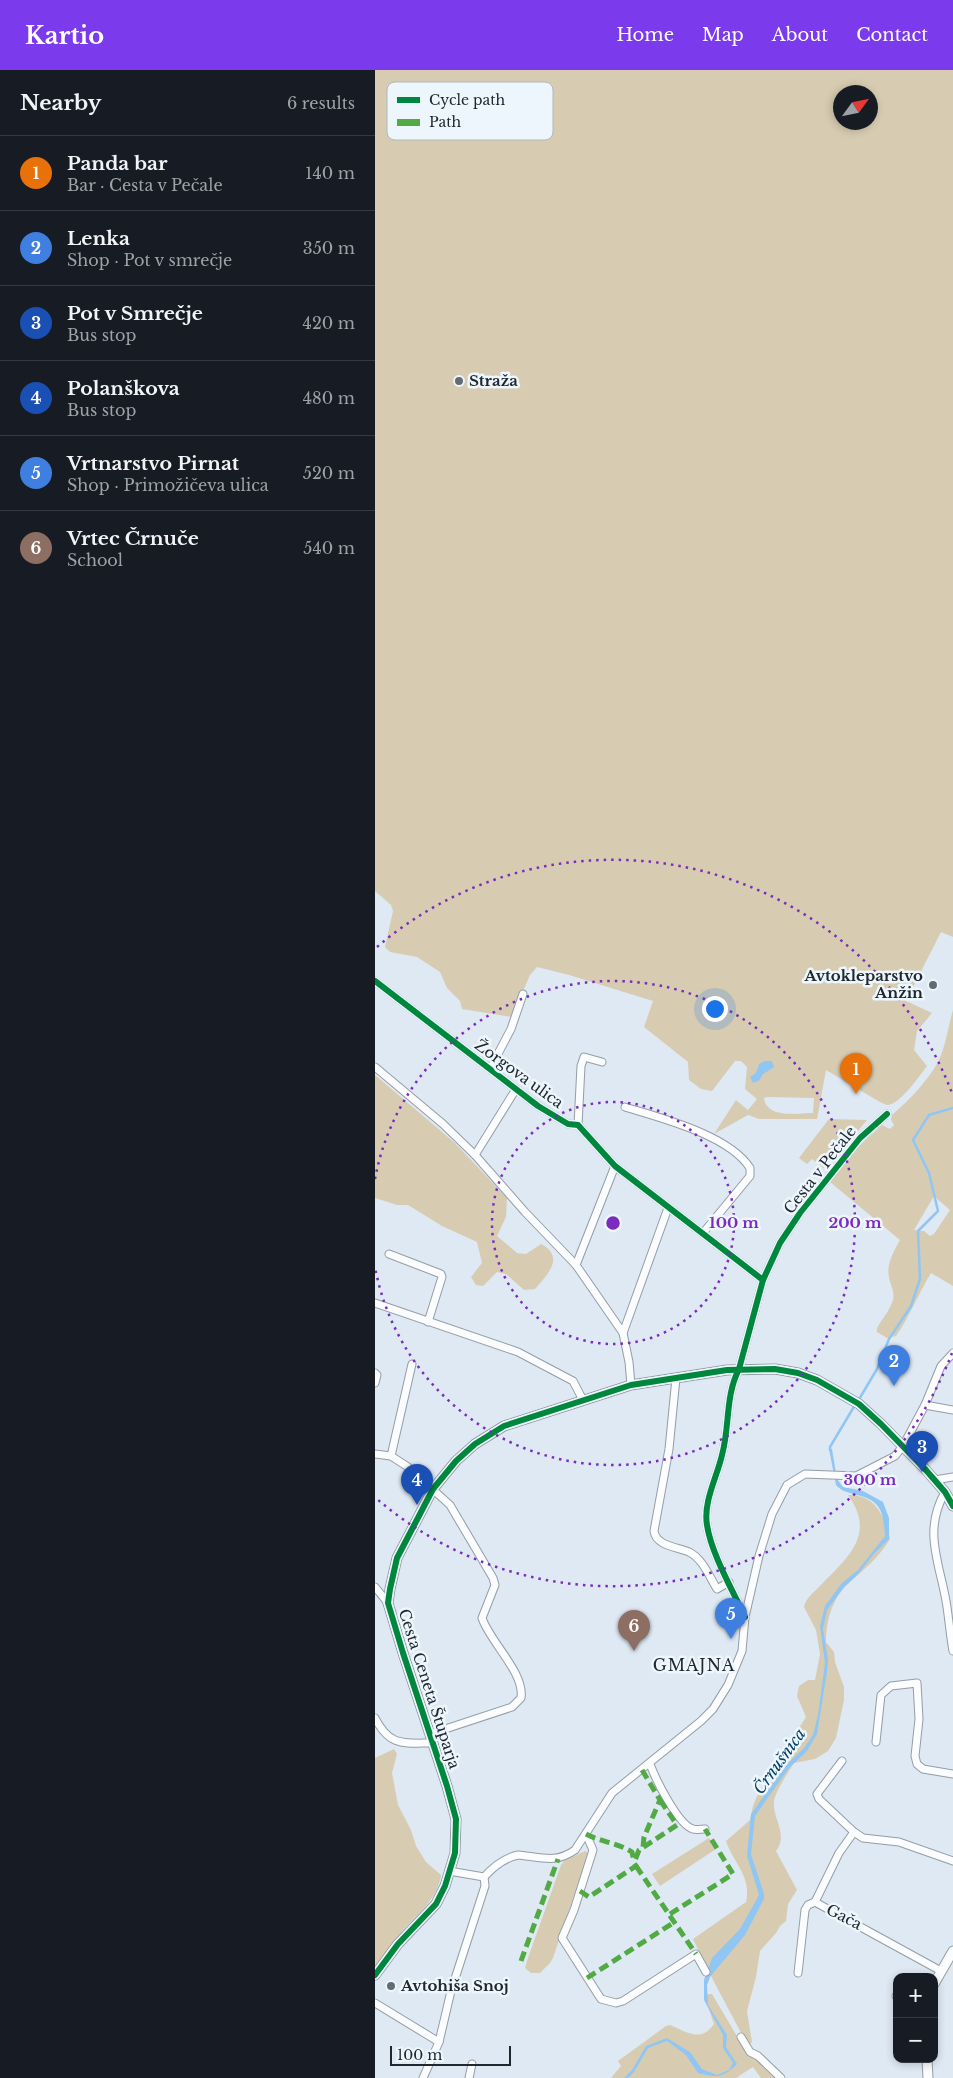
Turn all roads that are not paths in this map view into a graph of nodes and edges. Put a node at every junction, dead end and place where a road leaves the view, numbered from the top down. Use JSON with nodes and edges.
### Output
{"nodes":[{"id":1,"x":375,"y":981,"type":"edge"},
{"id":2,"x":523,"y":994,"type":"dead end"},
{"id":3,"x":602,"y":1062,"type":"dead end"},
{"id":4,"x":375,"y":1067,"type":"edge"},
{"id":5,"x":490,"y":1070,"type":"junction"},
{"id":6,"x":517,"y":1089,"type":"junction"},
{"id":7,"x":625,"y":1107,"type":"dead end"},
{"id":8,"x":887,"y":1114,"type":"dead end"},
{"id":9,"x":578,"y":1125,"type":"junction"},
{"id":10,"x":475,"y":1155,"type":"junction"},
{"id":11,"x":615,"y":1166,"type":"junction"},
{"id":12,"x":668,"y":1208,"type":"junction"},
{"id":13,"x":703,"y":1232,"type":"junction"},
{"id":14,"x":389,"y":1254,"type":"dead end"},
{"id":15,"x":576,"y":1266,"type":"junction"},
{"id":16,"x":763,"y":1280,"type":"junction"},
{"id":17,"x":375,"y":1302,"type":"edge"},
{"id":18,"x":428,"y":1322,"type":"junction"},
{"id":19,"x":623,"y":1333,"type":"junction"},
{"id":20,"x":953,"y":1353,"type":"edge"},
{"id":21,"x":412,"y":1364,"type":"dead end"},
{"id":22,"x":739,"y":1369,"type":"junction"},
{"id":23,"x":375,"y":1373,"type":"edge"},
{"id":24,"x":676,"y":1378,"type":"junction"},
{"id":25,"x":375,"y":1383,"type":"edge"},
{"id":26,"x":631,"y":1385,"type":"junction"},
{"id":27,"x":583,"y":1400,"type":"junction"},
{"id":28,"x":925,"y":1405,"type":"junction"},
{"id":29,"x":953,"y":1410,"type":"edge"},
{"id":30,"x":903,"y":1446,"type":"junction"},
{"id":31,"x":375,"y":1454,"type":"edge"},
{"id":32,"x":391,"y":1456,"type":"junction"},
{"id":33,"x":953,"y":1476,"type":"edge"},
{"id":34,"x":935,"y":1480,"type":"junction"},
{"id":35,"x":433,"y":1489,"type":"junction"},
{"id":36,"x":945,"y":1492,"type":"junction"},
{"id":37,"x":953,"y":1506,"type":"edge"},
{"id":38,"x":729,"y":1582,"type":"junction"},
{"id":39,"x":375,"y":1587,"type":"edge"},
{"id":40,"x":388,"y":1603,"type":"junction"},
{"id":41,"x":950,"y":1603,"type":"edge"},
{"id":42,"x":745,"y":1617,"type":"junction"},
{"id":43,"x":953,"y":1651,"type":"edge"},
{"id":44,"x":375,"y":1718,"type":"edge"},
{"id":45,"x":431,"y":1738,"type":"junction"},
{"id":46,"x":876,"y":1742,"type":"dead end"},
{"id":47,"x":842,"y":1761,"type":"dead end"},
{"id":48,"x":650,"y":1764,"type":"junction"},
{"id":49,"x":953,"y":1774,"type":"edge"},
{"id":50,"x":705,"y":1828,"type":"dead end"},
{"id":51,"x":853,"y":1832,"type":"junction"},
{"id":52,"x":586,"y":1834,"type":"junction"},
{"id":53,"x":953,"y":1861,"type":"edge"},
{"id":54,"x":449,"y":1871,"type":"junction"},
{"id":55,"x":484,"y":1877,"type":"junction"},
{"id":56,"x":815,"y":1902,"type":"junction"},
{"id":57,"x":953,"y":1951,"type":"edge"},
{"id":58,"x":941,"y":1971,"type":"junction"},
{"id":59,"x":706,"y":1972,"type":"dead end"},
{"id":60,"x":798,"y":1973,"type":"dead end"},
{"id":61,"x":375,"y":1975,"type":"edge"},
{"id":62,"x":938,"y":1977,"type":"edge"},
{"id":63,"x":375,"y":2003,"type":"edge"},
{"id":64,"x":741,"y":2037,"type":"dead end"},
{"id":65,"x":439,"y":2042,"type":"junction"},
{"id":66,"x":927,"y":2063,"type":"edge"},
{"id":67,"x":471,"y":2064,"type":"dead end"},
{"id":68,"x":423,"y":2078,"type":"edge"},
{"id":69,"x":469,"y":2078,"type":"edge"},
{"id":70,"x":781,"y":2078,"type":"edge"},
{"id":71,"x":928,"y":2078,"type":"edge"}],
"edges":[{"from":1,"to":5,"type":"street","name":"Žorgova ulica"},
{"from":2,"to":5,"type":"street"},
{"from":3,"to":9,"type":"street","name":"Žorgova ulica"},
{"from":4,"to":10,"type":"street"},
{"from":5,"to":6,"type":"street","name":"Žorgova ulica"},
{"from":6,"to":9,"type":"street","name":"Žorgova ulica"},
{"from":6,"to":10,"type":"street","name":"Žorgova ulica"},
{"from":7,"to":13,"type":"street"},
{"from":8,"to":16,"type":"street","name":"Cesta v Pečale"},
{"from":9,"to":11,"type":"street","name":"Žorgova ulica"},
{"from":10,"to":15,"type":"street"},
{"from":11,"to":12,"type":"street","name":"Žorgova ulica"},
{"from":11,"to":15,"type":"street"},
{"from":12,"to":13,"type":"street","name":"Žorgova ulica"},
{"from":12,"to":19,"type":"street"},
{"from":13,"to":16,"type":"street","name":"Žorgova ulica"},
{"from":14,"to":18,"type":"street"},
{"from":15,"to":19,"type":"street"},
{"from":16,"to":22,"type":"street","name":"Cesta v Pečale"},
{"from":17,"to":18,"type":"street"},
{"from":18,"to":27,"type":"street"},
{"from":19,"to":26,"type":"street"},
{"from":20,"to":28,"type":"street"},
{"from":21,"to":32,"type":"street"},
{"from":22,"to":24,"type":"street","name":"Cesta Ceneta Štuparja"},
{"from":22,"to":30,"type":"street","name":"Cesta Ceneta Štuparja"},
{"from":22,"to":38,"type":"street","name":"Cesta v Pečale"},
{"from":23,"to":25,"type":"street"},
{"from":24,"to":26,"type":"street","name":"Cesta Ceneta Štuparja"},
{"from":24,"to":38,"type":"street"},
{"from":26,"to":27,"type":"street","name":"Cesta Ceneta Štuparja"},
{"from":27,"to":35,"type":"street","name":"Cesta Ceneta Štuparja"},
{"from":28,"to":29,"type":"street"},
{"from":28,"to":30,"type":"street"},
{"from":30,"to":34,"type":"street","name":"Cesta Ceneta Štuparja"},
{"from":30,"to":42,"type":"street"},
{"from":31,"to":32,"type":"street"},
{"from":32,"to":35,"type":"street"},
{"from":33,"to":34,"type":"street"},
{"from":34,"to":36,"type":"street","name":"Cesta Ceneta Štuparja"},
{"from":35,"to":40,"type":"street","name":"Cesta Ceneta Štuparja"},
{"from":35,"to":45,"type":"street"},
{"from":36,"to":37,"type":"street","name":"Cesta Ceneta Štuparja"},
{"from":36,"to":41,"type":"street"},
{"from":38,"to":42,"type":"street","name":"Cesta v Pečale"},
{"from":39,"to":40,"type":"street"},
{"from":40,"to":45,"type":"street","name":"Cesta Ceneta Štuparja"},
{"from":41,"to":43,"type":"street"},
{"from":42,"to":48,"type":"street"},
{"from":44,"to":45,"type":"street"},
{"from":45,"to":54,"type":"street","name":"Cesta Ceneta Štuparja"},
{"from":46,"to":49,"type":"street"},
{"from":47,"to":51,"type":"street"},
{"from":48,"to":50,"type":"street"},
{"from":48,"to":52,"type":"street"},
{"from":51,"to":53,"type":"street"},
{"from":51,"to":56,"type":"street"},
{"from":52,"to":55,"type":"street"},
{"from":52,"to":59,"type":"street"},
{"from":54,"to":55,"type":"street"},
{"from":54,"to":61,"type":"street","name":"Cesta Ceneta Štuparja"},
{"from":55,"to":65,"type":"street"},
{"from":56,"to":58,"type":"street","name":"Gača"},
{"from":56,"to":60,"type":"street","name":"Gača"},
{"from":57,"to":58,"type":"street"},
{"from":58,"to":62,"type":"street"},
{"from":63,"to":65,"type":"street"},
{"from":64,"to":70,"type":"street"},
{"from":65,"to":68,"type":"street"},
{"from":66,"to":71,"type":"street"},
{"from":67,"to":69,"type":"street"}]}
